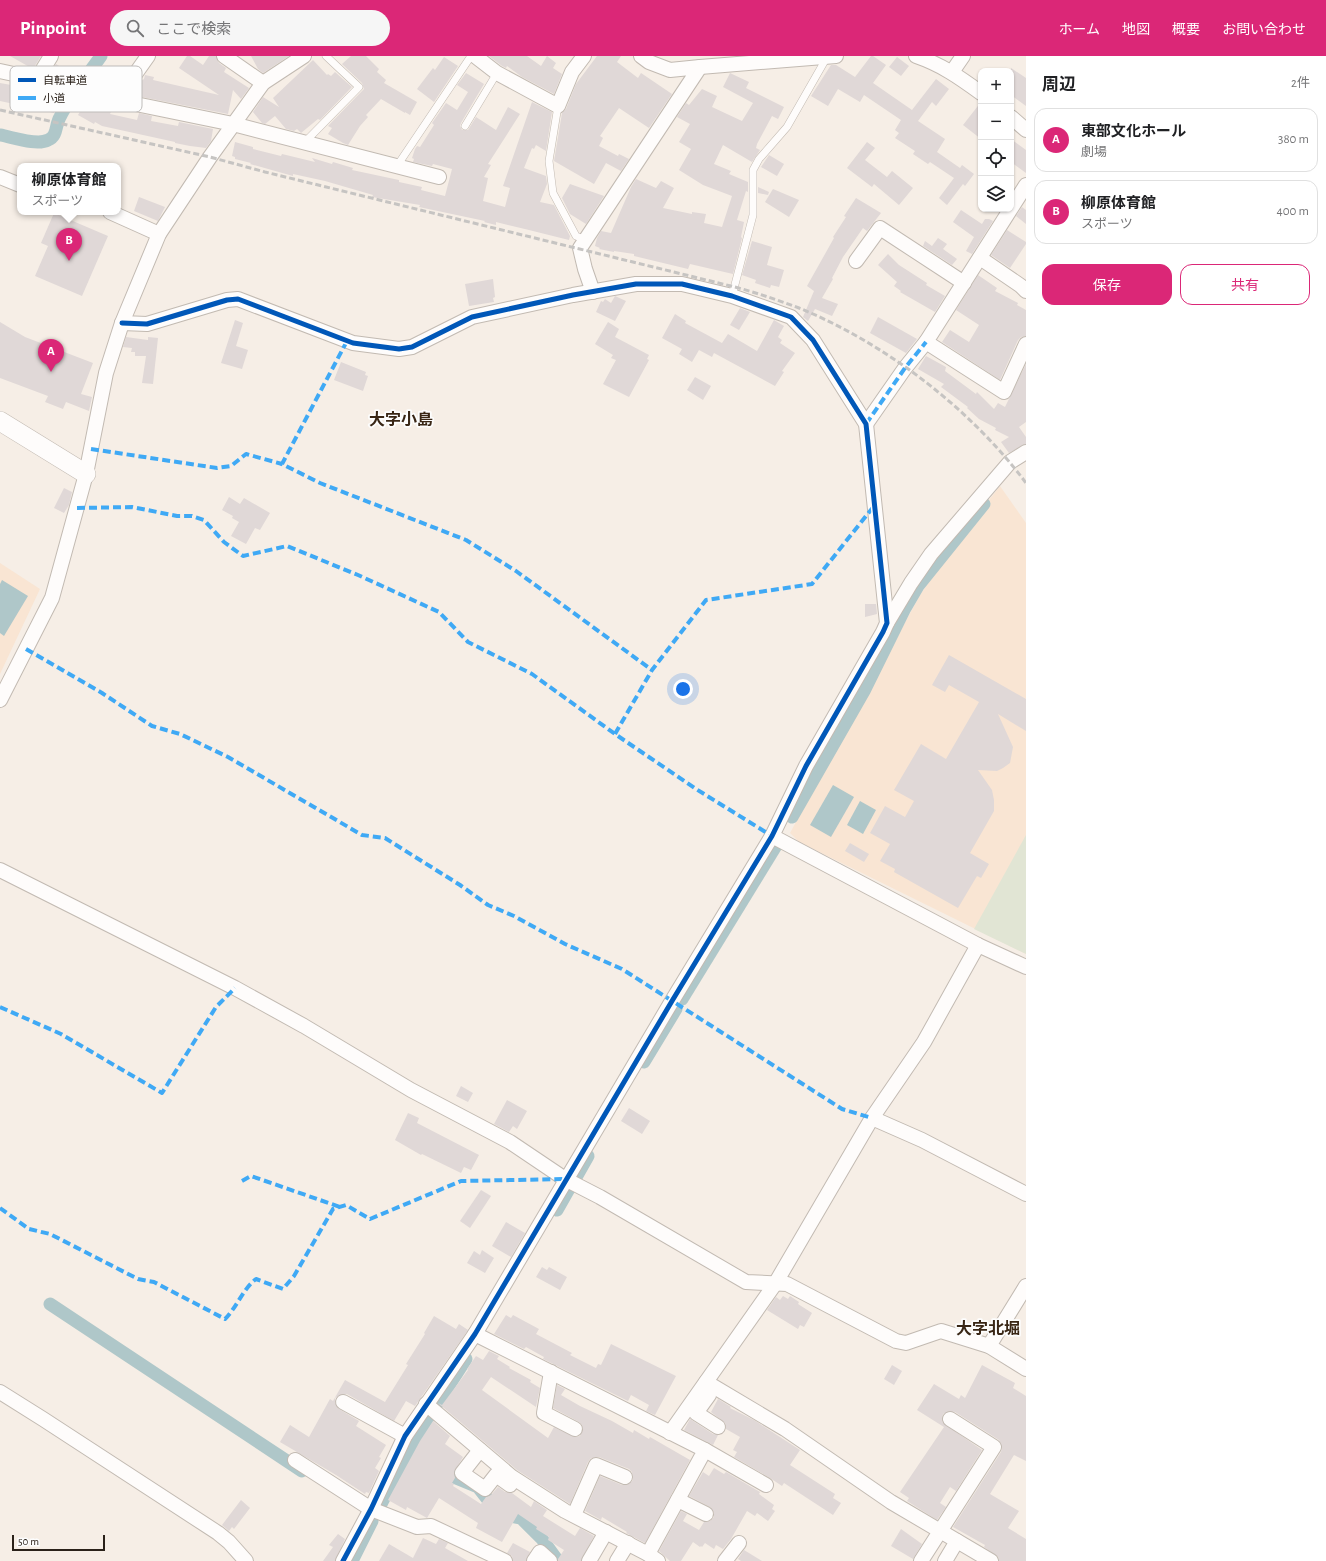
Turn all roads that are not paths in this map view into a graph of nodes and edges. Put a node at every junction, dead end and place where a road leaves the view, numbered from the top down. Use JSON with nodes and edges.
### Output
{"nodes":[{"id":1,"x":51,"y":56,"type":"edge"},
{"id":2,"x":148,"y":56,"type":"edge"},
{"id":3,"x":224,"y":56,"type":"edge"},
{"id":4,"x":304,"y":56,"type":"edge"},
{"id":5,"x":326,"y":56,"type":"edge"},
{"id":6,"x":471,"y":56,"type":"edge"},
{"id":7,"x":475,"y":56,"type":"edge"},
{"id":8,"x":584,"y":56,"type":"edge"},
{"id":9,"x":641,"y":56,"type":"edge"},
{"id":10,"x":916,"y":56,"type":"edge"},
{"id":11,"x":963,"y":56,"type":"edge"},
{"id":12,"x":831,"y":57,"type":"edge"},
{"id":13,"x":704,"y":62,"type":"edge"},
{"id":14,"x":45,"y":66,"type":"edge"},
{"id":15,"x":141,"y":66,"type":"edge"},
{"id":16,"x":0,"y":71,"type":"edge"},
{"id":17,"x":952,"y":72,"type":"junction"},
{"id":18,"x":10,"y":73,"type":"edge"},
{"id":19,"x":497,"y":73,"type":"junction"},
{"id":20,"x":263,"y":83,"type":"junction"},
{"id":21,"x":978,"y":91,"type":"edge"},
{"id":22,"x":142,"y":105,"type":"edge"},
{"id":23,"x":558,"y":106,"type":"junction"},
{"id":24,"x":1014,"y":120,"type":"edge"},
{"id":25,"x":233,"y":124,"type":"junction"},
{"id":26,"x":464,"y":126,"type":"dead end"},
{"id":27,"x":1026,"y":130,"type":"edge"},
{"id":28,"x":304,"y":143,"type":"junction"},
{"id":29,"x":397,"y":166,"type":"junction"},
{"id":30,"x":0,"y":177,"type":"edge"},
{"id":31,"x":438,"y":177,"type":"dead end"},
{"id":32,"x":17,"y":184,"type":"edge"},
{"id":33,"x":1026,"y":185,"type":"edge"},
{"id":34,"x":117,"y":215,"type":"edge"},
{"id":35,"x":159,"y":234,"type":"junction"},
{"id":36,"x":586,"y":240,"type":"junction"},
{"id":37,"x":980,"y":258,"type":"junction"},
{"id":38,"x":856,"y":261,"type":"dead end"},
{"id":39,"x":964,"y":283,"type":"junction"},
{"id":40,"x":1024,"y":285,"type":"edge"},
{"id":41,"x":593,"y":292,"type":"junction"},
{"id":42,"x":732,"y":296,"type":"junction"},
{"id":43,"x":122,"y":323,"type":"junction"},
{"id":44,"x":926,"y":342,"type":"junction"},
{"id":45,"x":1026,"y":344,"type":"edge"},
{"id":46,"x":0,"y":422,"type":"edge"},
{"id":47,"x":866,"y":424,"type":"junction"},
{"id":48,"x":1024,"y":456,"type":"edge"},
{"id":49,"x":86,"y":474,"type":"junction"},
{"id":50,"x":886,"y":623,"type":"junction"},
{"id":51,"x":0,"y":700,"type":"edge"},
{"id":52,"x":772,"y":836,"type":"junction"},
{"id":53,"x":0,"y":870,"type":"edge"},
{"id":54,"x":978,"y":945,"type":"junction"},
{"id":55,"x":1026,"y":967,"type":"edge"},
{"id":56,"x":872,"y":1118,"type":"junction"},
{"id":57,"x":566,"y":1179,"type":"junction"},
{"id":58,"x":1026,"y":1194,"type":"edge"},
{"id":59,"x":775,"y":1284,"type":"junction"},
{"id":60,"x":1026,"y":1286,"type":"edge"},
{"id":61,"x":474,"y":1334,"type":"junction"},
{"id":62,"x":989,"y":1346,"type":"junction"},
{"id":63,"x":1026,"y":1369,"type":"edge"},
{"id":64,"x":551,"y":1372,"type":"junction"},
{"id":65,"x":710,"y":1384,"type":"junction"},
{"id":66,"x":0,"y":1392,"type":"edge"},
{"id":67,"x":343,"y":1402,"type":"dead end"},
{"id":68,"x":426,"y":1404,"type":"junction"},
{"id":69,"x":950,"y":1419,"type":"dead end"},
{"id":70,"x":718,"y":1427,"type":"dead end"},
{"id":71,"x":575,"y":1429,"type":"dead end"},
{"id":72,"x":670,"y":1433,"type":"junction"},
{"id":73,"x":405,"y":1436,"type":"junction"},
{"id":74,"x":480,"y":1450,"type":"junction"},
{"id":75,"x":705,"y":1450,"type":"junction"},
{"id":76,"x":295,"y":1460,"type":"dead end"},
{"id":77,"x":625,"y":1477,"type":"dead end"},
{"id":78,"x":766,"y":1485,"type":"dead end"},
{"id":79,"x":534,"y":1491,"type":"junction"},
{"id":80,"x":678,"y":1500,"type":"junction"},
{"id":81,"x":371,"y":1509,"type":"junction"},
{"id":82,"x":706,"y":1514,"type":"dead end"},
{"id":83,"x":574,"y":1516,"type":"junction"},
{"id":84,"x":940,"y":1531,"type":"junction"},
{"id":85,"x":606,"y":1532,"type":"junction"},
{"id":86,"x":957,"y":1541,"type":"junction"},
{"id":87,"x":739,"y":1543,"type":"dead end"},
{"id":88,"x":628,"y":1544,"type":"junction"},
{"id":89,"x":653,"y":1558,"type":"edge"},
{"id":90,"x":246,"y":1561,"type":"edge"},
{"id":91,"x":343,"y":1561,"type":"edge"},
{"id":92,"x":505,"y":1561,"type":"edge"},
{"id":93,"x":534,"y":1561,"type":"edge"},
{"id":94,"x":550,"y":1561,"type":"edge"},
{"id":95,"x":589,"y":1561,"type":"edge"},
{"id":96,"x":617,"y":1561,"type":"edge"},
{"id":97,"x":725,"y":1561,"type":"edge"},
{"id":98,"x":921,"y":1561,"type":"edge"},
{"id":99,"x":945,"y":1561,"type":"edge"},
{"id":100,"x":992,"y":1561,"type":"edge"}],
"edges":[{"from":1,"to":14,"type":"street"},
{"from":2,"to":15,"type":"street"},
{"from":3,"to":20,"type":"street"},
{"from":4,"to":20,"type":"street"},
{"from":5,"to":28,"type":"lane"},
{"from":6,"to":29,"type":"lane"},
{"from":7,"to":19,"type":"street"},
{"from":8,"to":23,"type":"street"},
{"from":9,"to":13,"type":"street"},
{"from":10,"to":17,"type":"street"},
{"from":11,"to":17,"type":"street"},
{"from":12,"to":13,"type":"street"},
{"from":12,"to":42,"type":"lane"},
{"from":13,"to":36,"type":"street"},
{"from":16,"to":18,"type":"street"},
{"from":17,"to":21,"type":"street"},
{"from":19,"to":23,"type":"street"},
{"from":19,"to":26,"type":"lane"},
{"from":20,"to":25,"type":"street"},
{"from":22,"to":25,"type":"street"},
{"from":23,"to":36,"type":"lane"},
{"from":24,"to":27,"type":"street"},
{"from":25,"to":28,"type":"street"},
{"from":25,"to":35,"type":"street"},
{"from":28,"to":29,"type":"street"},
{"from":29,"to":31,"type":"street"},
{"from":30,"to":32,"type":"street"},
{"from":33,"to":37,"type":"street"},
{"from":34,"to":35,"type":"street"},
{"from":35,"to":43,"type":"street"},
{"from":36,"to":41,"type":"street"},
{"from":37,"to":39,"type":"street"},
{"from":37,"to":40,"type":"street"},
{"from":38,"to":39,"type":"street"},
{"from":39,"to":44,"type":"street"},
{"from":41,"to":42,"type":"street"},
{"from":41,"to":43,"type":"street"},
{"from":42,"to":47,"type":"street"},
{"from":43,"to":49,"type":"street"},
{"from":44,"to":45,"type":"street"},
{"from":44,"to":47,"type":"street"},
{"from":46,"to":49,"type":"street"},
{"from":47,"to":50,"type":"street"},
{"from":48,"to":50,"type":"street"},
{"from":49,"to":51,"type":"street"},
{"from":50,"to":52,"type":"street"},
{"from":52,"to":54,"type":"street"},
{"from":52,"to":57,"type":"street"},
{"from":53,"to":57,"type":"street"},
{"from":54,"to":55,"type":"street"},
{"from":54,"to":56,"type":"street"},
{"from":56,"to":58,"type":"street"},
{"from":56,"to":59,"type":"street"},
{"from":57,"to":59,"type":"street"},
{"from":57,"to":61,"type":"street"},
{"from":59,"to":62,"type":"street"},
{"from":59,"to":65,"type":"street"},
{"from":60,"to":62,"type":"street"},
{"from":61,"to":64,"type":"street"},
{"from":61,"to":68,"type":"street"},
{"from":62,"to":63,"type":"street"},
{"from":64,"to":71,"type":"street"},
{"from":64,"to":72,"type":"street"},
{"from":65,"to":70,"type":"street"},
{"from":65,"to":72,"type":"street"},
{"from":65,"to":84,"type":"street"},
{"from":66,"to":90,"type":"street"},
{"from":67,"to":73,"type":"street"},
{"from":68,"to":73,"type":"street"},
{"from":68,"to":74,"type":"street"},
{"from":69,"to":84,"type":"street"},
{"from":72,"to":75,"type":"street"},
{"from":73,"to":81,"type":"street"},
{"from":74,"to":79,"type":"street"},
{"from":74,"to":79,"type":"street"},
{"from":75,"to":78,"type":"street"},
{"from":75,"to":80,"type":"street"},
{"from":76,"to":81,"type":"street"},
{"from":77,"to":83,"type":"street"},
{"from":79,"to":83,"type":"street"},
{"from":80,"to":82,"type":"street"},
{"from":80,"to":89,"type":"street"},
{"from":81,"to":91,"type":"street"},
{"from":81,"to":92,"type":"street"},
{"from":83,"to":85,"type":"street"},
{"from":84,"to":86,"type":"street"},
{"from":84,"to":98,"type":"street"},
{"from":85,"to":88,"type":"street"},
{"from":85,"to":95,"type":"street"},
{"from":86,"to":99,"type":"street"},
{"from":86,"to":100,"type":"street"},
{"from":87,"to":97,"type":"street"},
{"from":88,"to":89,"type":"street"},
{"from":88,"to":96,"type":"street"},
{"from":93,"to":94,"type":"street"}]}
